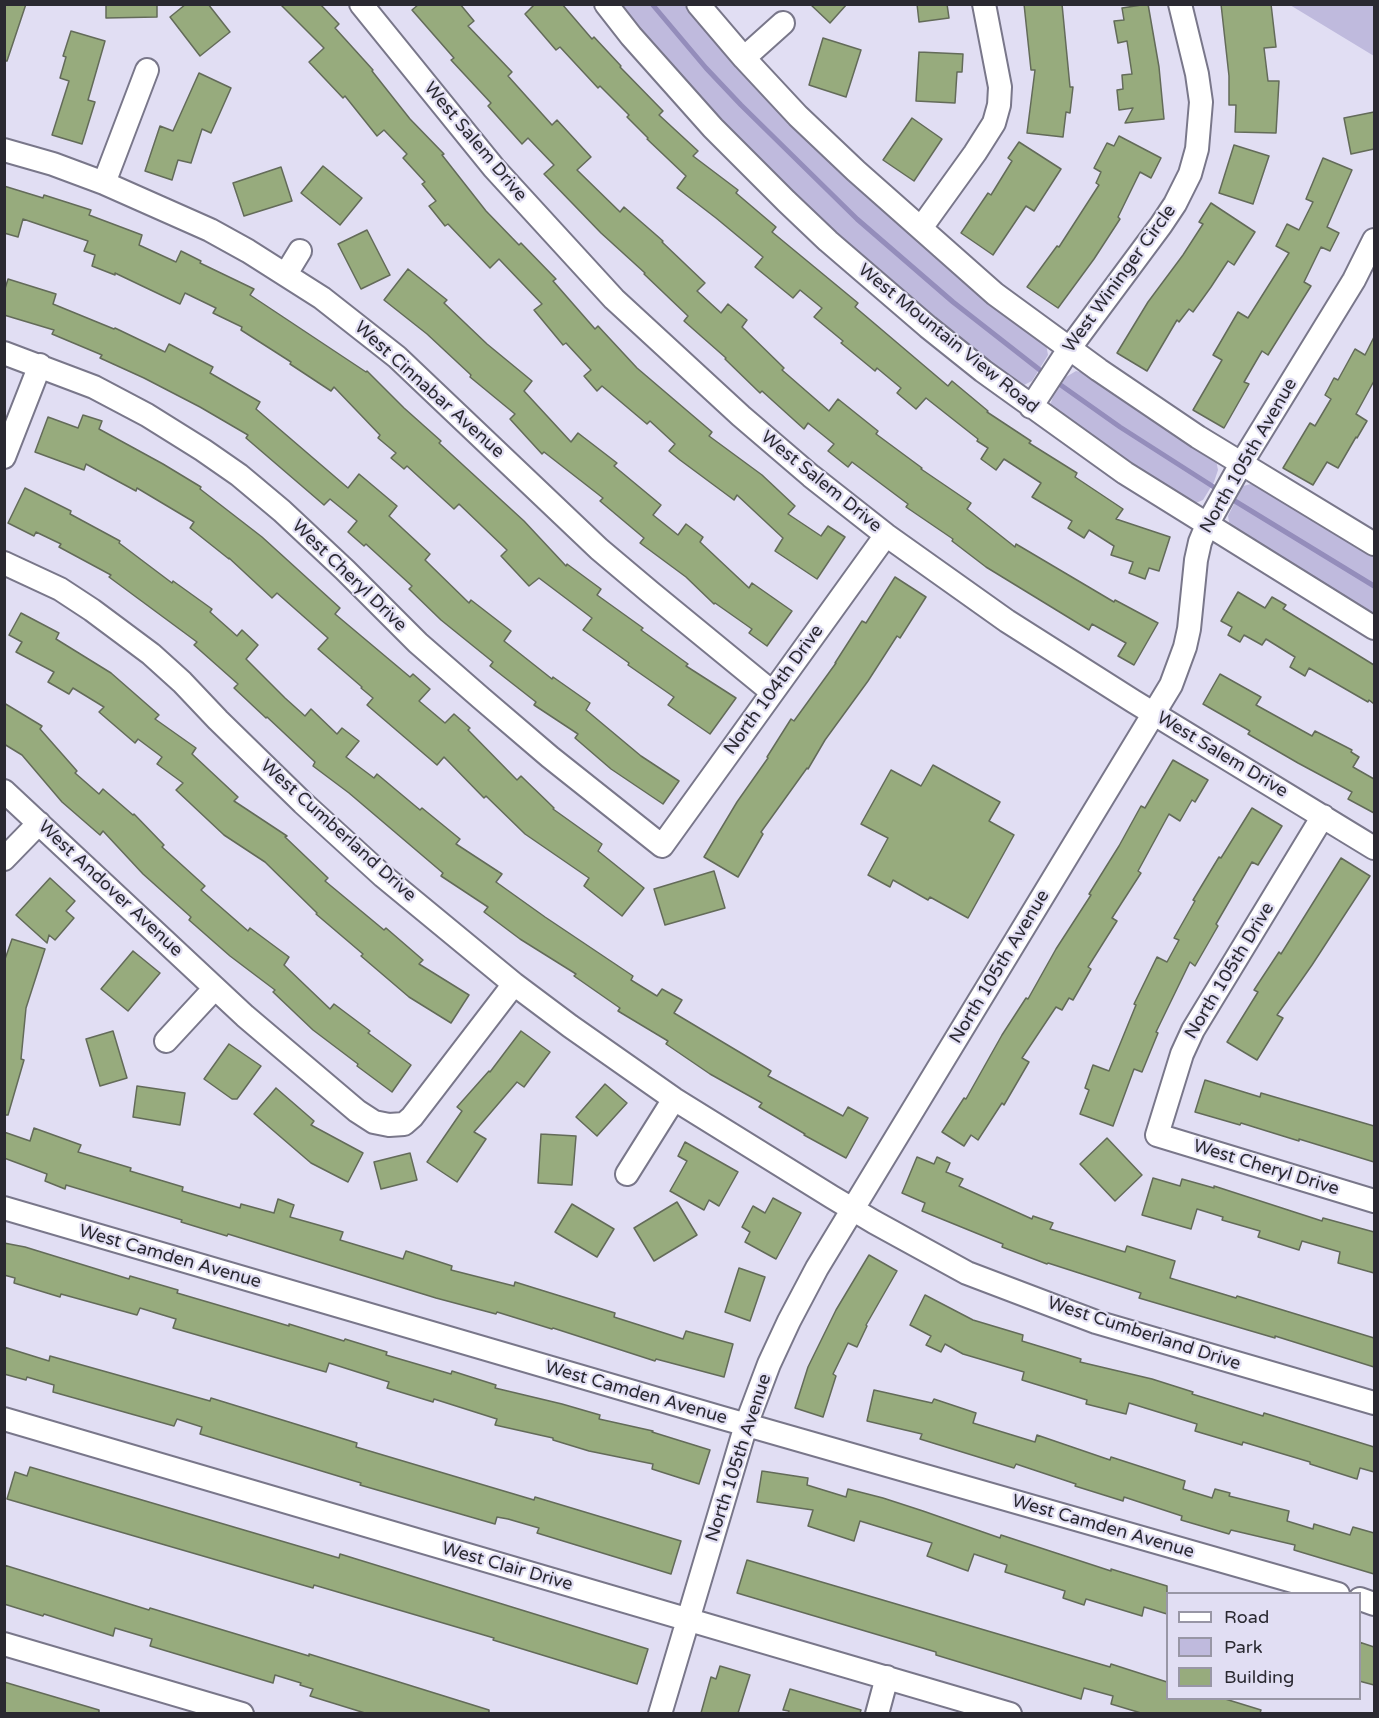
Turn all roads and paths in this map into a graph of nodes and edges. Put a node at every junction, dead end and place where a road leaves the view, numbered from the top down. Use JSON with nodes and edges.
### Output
{"nodes":[{"id":1,"x":361,"y":4,"type":"edge"},
{"id":2,"x":606,"y":4,"type":"edge"},
{"id":3,"x":698,"y":4,"type":"edge"},
{"id":4,"x":984,"y":4,"type":"edge"},
{"id":5,"x":1180,"y":4,"type":"edge"},
{"id":6,"x":783,"y":23,"type":"dead end"},
{"id":7,"x":744,"y":58,"type":"junction"},
{"id":8,"x":147,"y":70,"type":"dead end"},
{"id":9,"x":4,"y":150,"type":"edge"},
{"id":10,"x":104,"y":183,"type":"junction"},
{"id":11,"x":921,"y":228,"type":"junction"},
{"id":12,"x":1374,"y":240,"type":"edge"},
{"id":13,"x":300,"y":251,"type":"dead end"},
{"id":14,"x":286,"y":274,"type":"junction"},
{"id":15,"x":1069,"y":349,"type":"junction"},
{"id":16,"x":4,"y":353,"type":"edge"},
{"id":17,"x":40,"y":365,"type":"junction"},
{"id":18,"x":1031,"y":407,"type":"junction"},
{"id":19,"x":4,"y":457,"type":"edge"},
{"id":20,"x":1241,"y":464,"type":"junction"},
{"id":21,"x":1207,"y":525,"type":"junction"},
{"id":22,"x":886,"y":535,"type":"junction"},
{"id":23,"x":1374,"y":544,"type":"edge"},
{"id":24,"x":4,"y":563,"type":"edge"},
{"id":25,"x":1374,"y":628,"type":"edge"},
{"id":26,"x":772,"y":692,"type":"junction"},
{"id":27,"x":1155,"y":714,"type":"junction"},
{"id":28,"x":4,"y":791,"type":"edge"},
{"id":29,"x":1323,"y":816,"type":"junction"},
{"id":30,"x":39,"y":823,"type":"junction"},
{"id":31,"x":662,"y":846,"type":"joint"},
{"id":32,"x":1374,"y":848,"type":"edge"},
{"id":33,"x":4,"y":859,"type":"edge"},
{"id":34,"x":514,"y":984,"type":"junction"},
{"id":35,"x":214,"y":988,"type":"junction"},
{"id":36,"x":166,"y":1041,"type":"dead end"},
{"id":37,"x":674,"y":1099,"type":"junction"},
{"id":38,"x":1157,"y":1136,"type":"joint"},
{"id":39,"x":627,"y":1174,"type":"dead end"},
{"id":40,"x":1374,"y":1201,"type":"edge"},
{"id":41,"x":4,"y":1208,"type":"edge"},
{"id":42,"x":853,"y":1209,"type":"junction"},
{"id":43,"x":1374,"y":1403,"type":"edge"},
{"id":44,"x":4,"y":1419,"type":"edge"},
{"id":45,"x":746,"y":1425,"type":"junction"},
{"id":46,"x":1334,"y":1592,"type":"edge"},
{"id":47,"x":688,"y":1620,"type":"junction"},
{"id":48,"x":4,"y":1644,"type":"edge"},
{"id":49,"x":887,"y":1677,"type":"junction"},
{"id":50,"x":242,"y":1713,"type":"edge"},
{"id":51,"x":660,"y":1713,"type":"edge"},
{"id":52,"x":877,"y":1713,"type":"edge"},
{"id":53,"x":1010,"y":1713,"type":"edge"}],
"edges":[{"from":1,"to":22,"type":"street","name":"West Salem Drive"},
{"from":2,"to":18,"type":"street","name":"West Mountain View Road"},
{"from":3,"to":7,"type":"street"},
{"from":4,"to":11,"type":"street"},
{"from":5,"to":15,"type":"street","name":"West Wininger Circle"},
{"from":6,"to":7,"type":"street"},
{"from":7,"to":11,"type":"street"},
{"from":8,"to":10,"type":"street"},
{"from":9,"to":10,"type":"street","name":"West Cinnabar Avenue"},
{"from":10,"to":14,"type":"street","name":"West Cinnabar Avenue"},
{"from":11,"to":15,"type":"street"},
{"from":12,"to":20,"type":"street","name":"North 105th Avenue"},
{"from":13,"to":14,"type":"street"},
{"from":14,"to":26,"type":"street","name":"West Cinnabar Avenue"},
{"from":15,"to":18,"type":"street","name":"West Wininger Circle"},
{"from":15,"to":20,"type":"street"},
{"from":16,"to":17,"type":"street","name":"West Cheryl Drive"},
{"from":17,"to":19,"type":"street"},
{"from":17,"to":31,"type":"street","name":"West Cheryl Drive"},
{"from":18,"to":21,"type":"street","name":"West Mountain View Road"},
{"from":20,"to":21,"type":"street","name":"North 105th Avenue"},
{"from":20,"to":23,"type":"street"},
{"from":21,"to":25,"type":"street","name":"West Mountain View Road"},
{"from":21,"to":27,"type":"street","name":"North 105th Avenue"},
{"from":22,"to":26,"type":"street","name":"North 104th Drive"},
{"from":22,"to":27,"type":"street","name":"West Salem Drive"},
{"from":24,"to":34,"type":"street","name":"West Cumberland Drive"},
{"from":26,"to":31,"type":"street","name":"North 104th Drive"},
{"from":27,"to":29,"type":"street","name":"West Salem Drive"},
{"from":27,"to":42,"type":"street","name":"North 105th Avenue"},
{"from":28,"to":30,"type":"street","name":"West Andover Avenue"},
{"from":29,"to":32,"type":"street","name":"West Salem Drive"},
{"from":29,"to":38,"type":"street","name":"North 105th Drive"},
{"from":30,"to":33,"type":"street"},
{"from":30,"to":35,"type":"street","name":"West Andover Avenue"},
{"from":34,"to":35,"type":"street","name":"West Andover Avenue"},
{"from":34,"to":37,"type":"street","name":"West Cumberland Drive"},
{"from":35,"to":36,"type":"street"},
{"from":37,"to":39,"type":"street"},
{"from":37,"to":42,"type":"street","name":"West Cumberland Drive"},
{"from":38,"to":40,"type":"street","name":"West Cheryl Drive"},
{"from":41,"to":45,"type":"street","name":"West Camden Avenue"},
{"from":42,"to":43,"type":"street","name":"West Cumberland Drive"},
{"from":42,"to":45,"type":"street","name":"North 105th Avenue"},
{"from":44,"to":47,"type":"street","name":"West Clair Drive"},
{"from":45,"to":46,"type":"street","name":"West Camden Avenue"},
{"from":45,"to":47,"type":"street","name":"North 105th Avenue"},
{"from":47,"to":49,"type":"street","name":"West Clair Drive"},
{"from":47,"to":51,"type":"street","name":"North 105th Avenue"},
{"from":48,"to":50,"type":"street"},
{"from":49,"to":52,"type":"street"},
{"from":49,"to":53,"type":"street","name":"West Clair Drive"}]}
